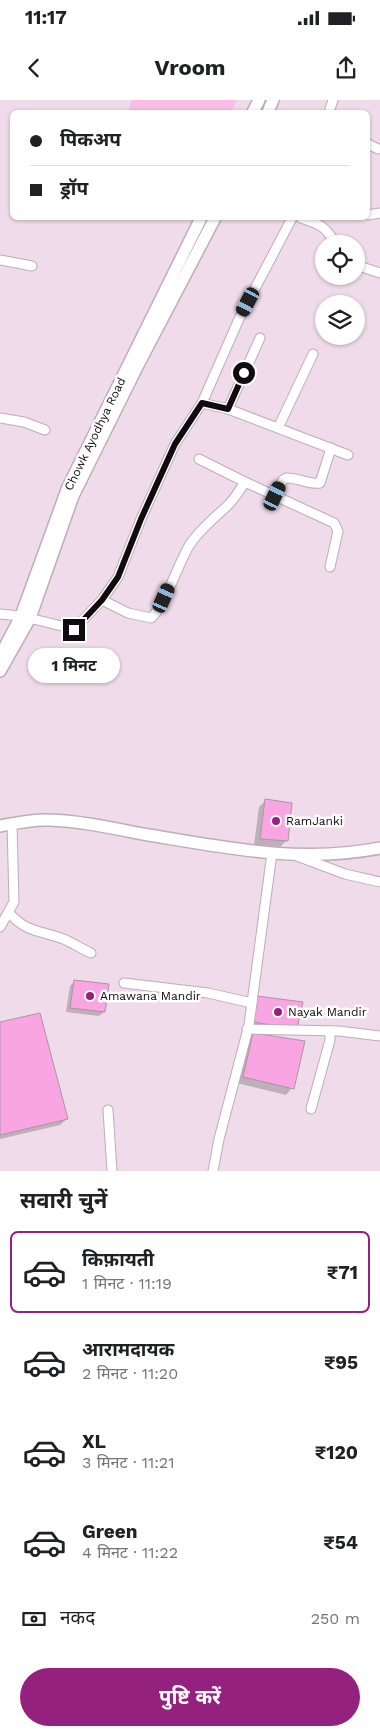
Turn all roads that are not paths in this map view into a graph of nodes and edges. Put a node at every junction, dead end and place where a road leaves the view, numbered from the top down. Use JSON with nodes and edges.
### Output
{"nodes":[{"id":1,"x":370,"y":145,"type":"edge"},
{"id":2,"x":378,"y":149,"type":"dead end"},
{"id":3,"x":200,"y":220,"type":"edge"},
{"id":4,"x":214,"y":220,"type":"edge"},
{"id":5,"x":291,"y":220,"type":"edge"},
{"id":6,"x":314,"y":220,"type":"edge"},
{"id":7,"x":330,"y":235,"type":"edge"},
{"id":8,"x":0,"y":260,"type":"edge"},
{"id":9,"x":32,"y":266,"type":"dead end"},
{"id":10,"x":365,"y":267,"type":"edge"},
{"id":11,"x":380,"y":273,"type":"edge"},
{"id":12,"x":260,"y":338,"type":"dead end"},
{"id":13,"x":313,"y":354,"type":"dead end"},
{"id":14,"x":202,"y":403,"type":"junction"},
{"id":15,"x":228,"y":409,"type":"junction"},
{"id":16,"x":0,"y":418,"type":"edge"},
{"id":17,"x":278,"y":428,"type":"junction"},
{"id":18,"x":45,"y":430,"type":"dead end"},
{"id":19,"x":331,"y":448,"type":"junction"},
{"id":20,"x":348,"y":455,"type":"dead end"},
{"id":21,"x":199,"y":460,"type":"dead end"},
{"id":22,"x":244,"y":482,"type":"junction"},
{"id":23,"x":275,"y":496,"type":"junction"},
{"id":24,"x":330,"y":567,"type":"dead end"},
{"id":25,"x":102,"y":600,"type":"junction"},
{"id":26,"x":0,"y":614,"type":"edge"},
{"id":27,"x":25,"y":617,"type":"junction"},
{"id":28,"x":0,"y":656,"type":"edge"},
{"id":29,"x":0,"y":671,"type":"edge"},
{"id":30,"x":12,"y":824,"type":"junction"},
{"id":31,"x":0,"y":826,"type":"edge"},
{"id":32,"x":380,"y":848,"type":"edge"},
{"id":33,"x":272,"y":853,"type":"junction"},
{"id":34,"x":294,"y":855,"type":"junction"},
{"id":35,"x":380,"y":882,"type":"edge"},
{"id":36,"x":9,"y":913,"type":"junction"},
{"id":37,"x":0,"y":927,"type":"edge"},
{"id":38,"x":90,"y":953,"type":"dead end"},
{"id":39,"x":124,"y":983,"type":"dead end"},
{"id":40,"x":252,"y":1003,"type":"junction"},
{"id":41,"x":248,"y":1028,"type":"junction"},
{"id":42,"x":330,"y":1031,"type":"junction"},
{"id":43,"x":380,"y":1036,"type":"edge"},
{"id":44,"x":311,"y":1109,"type":"dead end"},
{"id":45,"x":108,"y":1110,"type":"dead end"},
{"id":46,"x":112,"y":1171,"type":"edge"},
{"id":47,"x":213,"y":1171,"type":"edge"}],
"edges":[{"from":1,"to":2,"type":"street"},
{"from":3,"to":27,"type":"main road","name":"Chowk Ayodhya Road"},
{"from":4,"to":27,"type":"main road"},
{"from":5,"to":14,"type":"street"},
{"from":6,"to":7,"type":"street"},
{"from":8,"to":9,"type":"street"},
{"from":10,"to":11,"type":"street"},
{"from":12,"to":15,"type":"street"},
{"from":13,"to":17,"type":"street"},
{"from":14,"to":15,"type":"street"},
{"from":14,"to":25,"type":"street"},
{"from":15,"to":17,"type":"street"},
{"from":16,"to":18,"type":"street"},
{"from":17,"to":19,"type":"street"},
{"from":19,"to":20,"type":"street"},
{"from":19,"to":23,"type":"street"},
{"from":21,"to":22,"type":"street"},
{"from":22,"to":23,"type":"street"},
{"from":22,"to":25,"type":"street"},
{"from":23,"to":24,"type":"street"},
{"from":25,"to":27,"type":"street"},
{"from":26,"to":27,"type":"street"},
{"from":27,"to":28,"type":"main road","name":"Chowk Ayodhya Road"},
{"from":27,"to":29,"type":"main road"},
{"from":30,"to":31,"type":"main road"},
{"from":30,"to":33,"type":"main road"},
{"from":30,"to":36,"type":"street"},
{"from":32,"to":34,"type":"main road"},
{"from":33,"to":34,"type":"main road"},
{"from":33,"to":40,"type":"street"},
{"from":34,"to":35,"type":"street"},
{"from":36,"to":37,"type":"street"},
{"from":36,"to":38,"type":"street"},
{"from":39,"to":40,"type":"street"},
{"from":40,"to":41,"type":"street"},
{"from":41,"to":42,"type":"street"},
{"from":41,"to":47,"type":"street"},
{"from":42,"to":43,"type":"street"},
{"from":42,"to":44,"type":"street"},
{"from":45,"to":46,"type":"street"}]}
